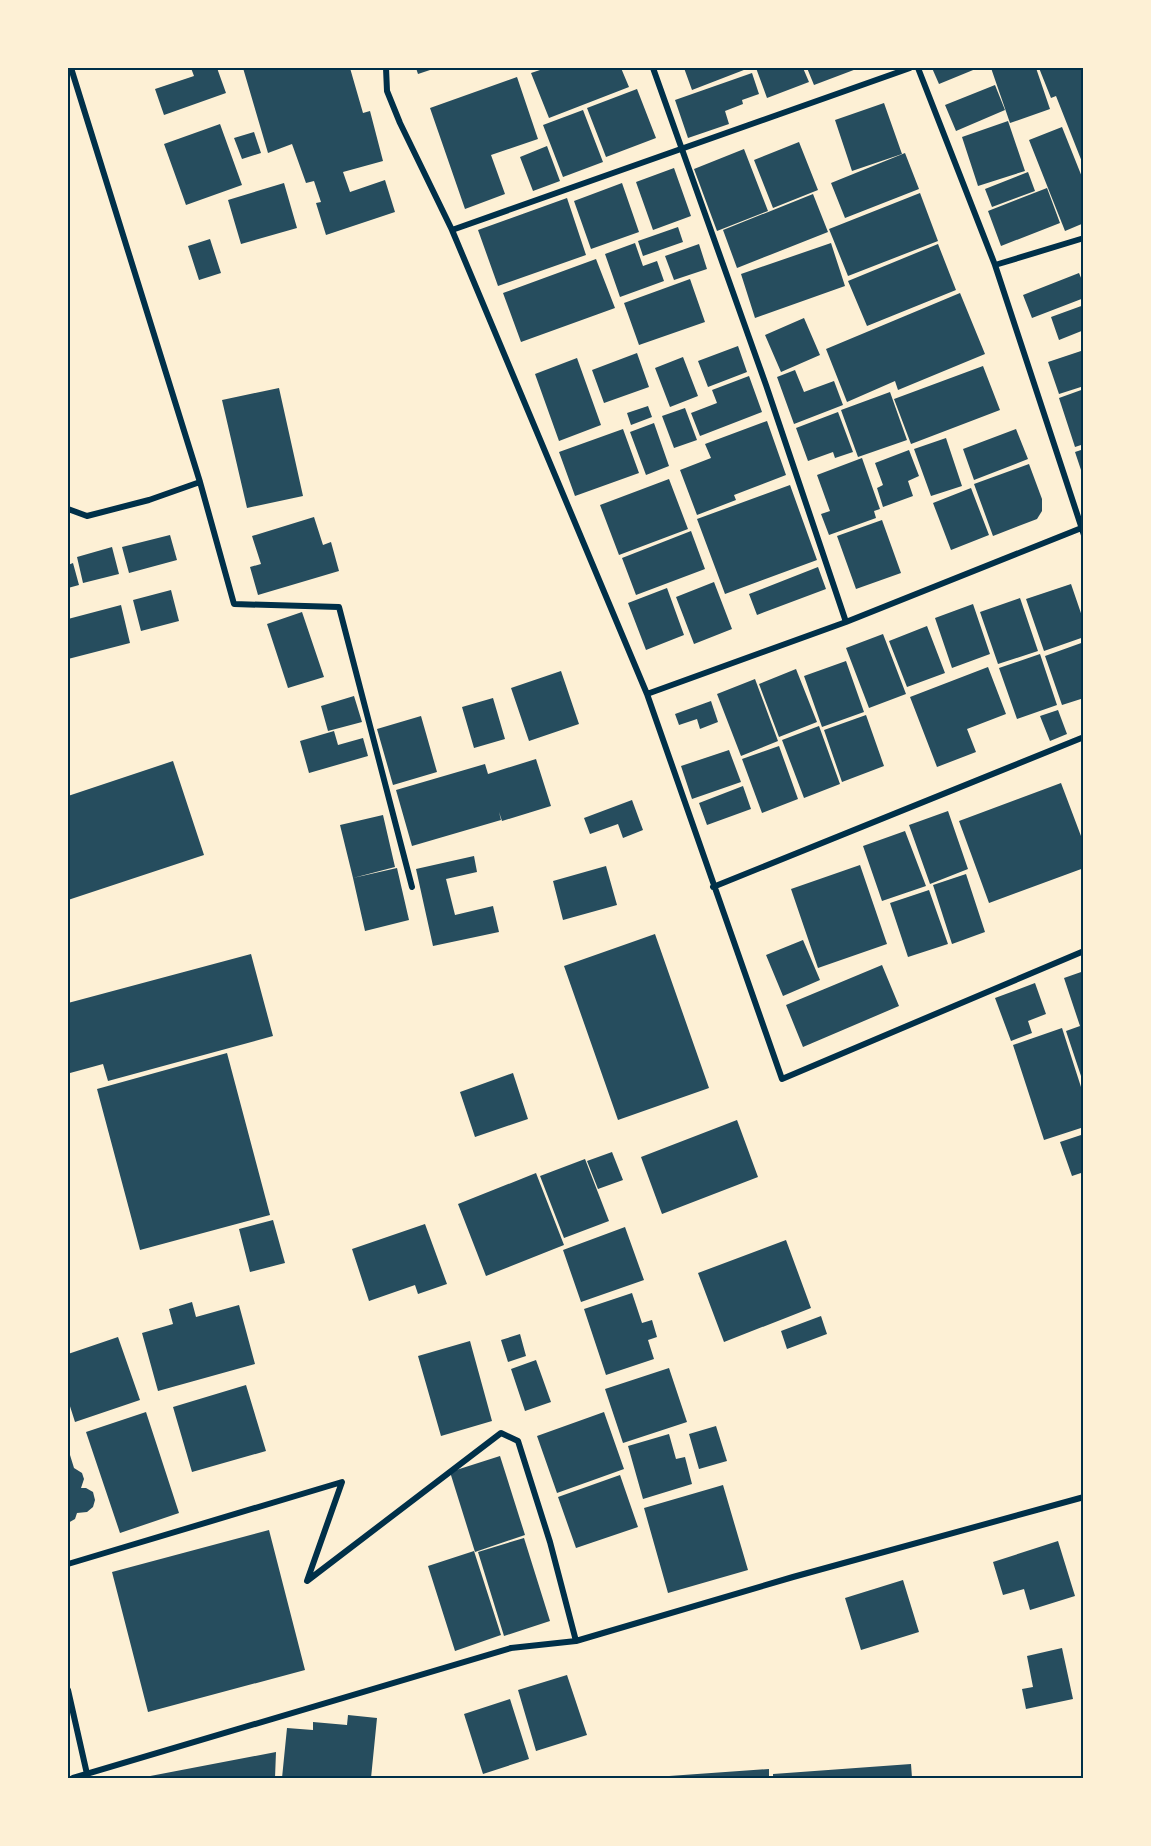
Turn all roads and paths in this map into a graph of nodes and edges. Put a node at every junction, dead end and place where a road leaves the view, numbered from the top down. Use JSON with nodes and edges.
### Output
{"nodes":[{"id":1,"x":71,"y":68,"type":"edge"},
{"id":2,"x":386,"y":68,"type":"edge"},
{"id":3,"x":653,"y":68,"type":"edge"},
{"id":4,"x":910,"y":68,"type":"edge"},
{"id":5,"x":918,"y":68,"type":"edge"},
{"id":6,"x":682,"y":147,"type":"junction"},
{"id":7,"x":452,"y":230,"type":"junction"},
{"id":8,"x":1083,"y":238,"type":"edge"},
{"id":9,"x":994,"y":265,"type":"junction"},
{"id":10,"x":200,"y":482,"type":"junction"},
{"id":11,"x":68,"y":509,"type":"edge"},
{"id":12,"x":1082,"y":527,"type":"edge"},
{"id":13,"x":1083,"y":535,"type":"edge"},
{"id":14,"x":846,"y":622,"type":"junction"},
{"id":15,"x":647,"y":694,"type":"junction"},
{"id":16,"x":1083,"y":737,"type":"edge"},
{"id":17,"x":412,"y":887,"type":"dead end"},
{"id":18,"x":713,"y":887,"type":"junction"},
{"id":19,"x":1083,"y":951,"type":"edge"},
{"id":20,"x":1083,"y":1497,"type":"edge"},
{"id":21,"x":68,"y":1564,"type":"edge"},
{"id":22,"x":576,"y":1641,"type":"junction"},
{"id":23,"x":68,"y":1690,"type":"edge"},
{"id":24,"x":87,"y":1774,"type":"junction"},
{"id":25,"x":73,"y":1779,"type":"edge"}],
"edges":[{"from":1,"to":10,"type":"street"},
{"from":2,"to":7,"type":"street"},
{"from":3,"to":6,"type":"street"},
{"from":4,"to":6,"type":"street"},
{"from":5,"to":9,"type":"street"},
{"from":6,"to":7,"type":"street"},
{"from":6,"to":14,"type":"street"},
{"from":7,"to":15,"type":"street"},
{"from":8,"to":9,"type":"street"},
{"from":9,"to":12,"type":"street"},
{"from":10,"to":11,"type":"street"},
{"from":10,"to":17,"type":"street"},
{"from":12,"to":13,"type":"street"},
{"from":12,"to":14,"type":"street"},
{"from":14,"to":15,"type":"street"},
{"from":15,"to":18,"type":"street"},
{"from":16,"to":18,"type":"street"},
{"from":18,"to":19,"type":"street"},
{"from":20,"to":22,"type":"street"},
{"from":21,"to":22,"type":"street"},
{"from":22,"to":24,"type":"street"},
{"from":23,"to":24,"type":"street"},
{"from":24,"to":25,"type":"street"}]}
